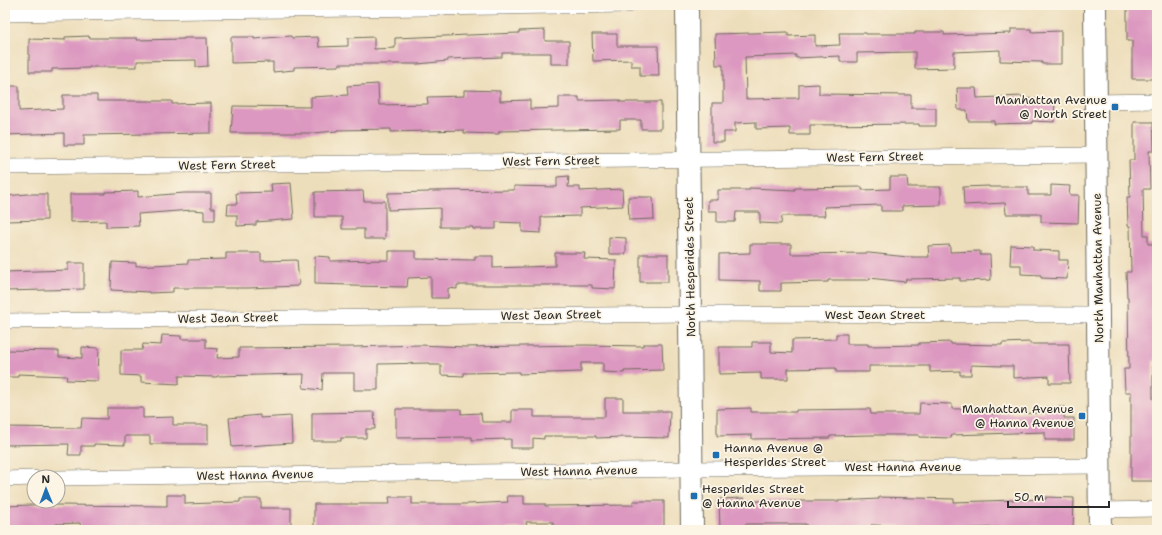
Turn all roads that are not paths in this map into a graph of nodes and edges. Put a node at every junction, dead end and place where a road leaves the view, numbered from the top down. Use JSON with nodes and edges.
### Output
{"nodes":[{"id":1,"x":629,"y":5,"type":"edge"},
{"id":2,"x":687,"y":5,"type":"edge"},
{"id":3,"x":1095,"y":5,"type":"edge"},
{"id":4,"x":5,"y":14,"type":"edge"},
{"id":5,"x":1157,"y":101,"type":"edge"},
{"id":6,"x":1096,"y":102,"type":"junction"},
{"id":7,"x":1096,"y":155,"type":"junction"},
{"id":8,"x":688,"y":159,"type":"junction"},
{"id":9,"x":5,"y":167,"type":"edge"},
{"id":10,"x":691,"y":314,"type":"junction"},
{"id":11,"x":1098,"y":315,"type":"junction"},
{"id":12,"x":5,"y":320,"type":"edge"},
{"id":13,"x":1099,"y":466,"type":"junction"},
{"id":14,"x":692,"y":469,"type":"junction"},
{"id":15,"x":26,"y":478,"type":"edge"},
{"id":16,"x":66,"y":478,"type":"edge"},
{"id":17,"x":5,"y":479,"type":"edge"},
{"id":18,"x":1157,"y":508,"type":"edge"},
{"id":19,"x":1100,"y":520,"type":"edge"},
{"id":20,"x":692,"y":530,"type":"edge"}],
"edges":[{"from":1,"to":4,"type":"street"},
{"from":2,"to":8,"type":"street","name":"North Hesperides Street"},
{"from":3,"to":6,"type":"street","name":"North Manhattan Avenue"},
{"from":5,"to":6,"type":"street"},
{"from":6,"to":7,"type":"street","name":"North Manhattan Avenue"},
{"from":7,"to":8,"type":"street","name":"West Fern Street"},
{"from":7,"to":11,"type":"street","name":"North Manhattan Avenue"},
{"from":8,"to":9,"type":"street","name":"West Fern Street"},
{"from":8,"to":10,"type":"street","name":"North Hesperides Street"},
{"from":10,"to":11,"type":"street","name":"West Jean Street"},
{"from":10,"to":12,"type":"street","name":"West Jean Street"},
{"from":10,"to":14,"type":"street","name":"North Hesperides Street"},
{"from":11,"to":13,"type":"street","name":"North Manhattan Avenue"},
{"from":13,"to":14,"type":"street","name":"West Hanna Avenue"},
{"from":13,"to":19,"type":"street","name":"North Manhattan Avenue"},
{"from":14,"to":16,"type":"street","name":"West Hanna Avenue"},
{"from":14,"to":20,"type":"street","name":"North Hesperides Street"},
{"from":15,"to":17,"type":"street"},
{"from":18,"to":19,"type":"street"}]}
